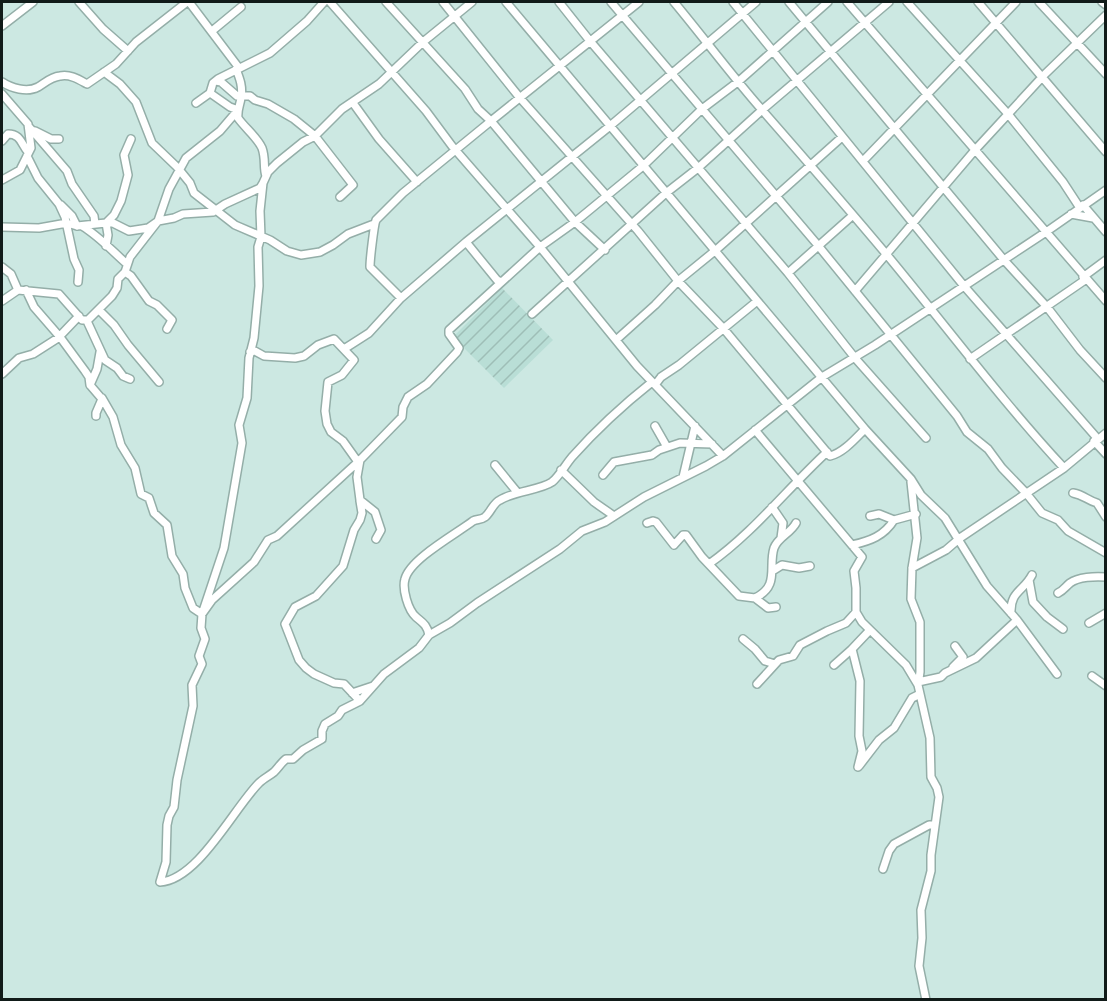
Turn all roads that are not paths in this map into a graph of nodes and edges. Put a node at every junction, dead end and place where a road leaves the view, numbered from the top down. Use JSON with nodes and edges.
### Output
{"nodes":[{"id":1,"x":33,"y":2,"type":"edge"},
{"id":2,"x":79,"y":2,"type":"edge"},
{"id":3,"x":188,"y":2,"type":"edge"},
{"id":4,"x":324,"y":2,"type":"edge"},
{"id":5,"x":330,"y":2,"type":"edge"},
{"id":6,"x":386,"y":2,"type":"edge"},
{"id":7,"x":443,"y":2,"type":"edge"},
{"id":8,"x":472,"y":2,"type":"edge"},
{"id":9,"x":519,"y":2,"type":"edge"},
{"id":10,"x":559,"y":2,"type":"edge"},
{"id":11,"x":611,"y":2,"type":"edge"},
{"id":12,"x":639,"y":2,"type":"edge"},
{"id":13,"x":674,"y":2,"type":"edge"},
{"id":14,"x":733,"y":2,"type":"edge"},
{"id":15,"x":756,"y":2,"type":"edge"},
{"id":16,"x":789,"y":2,"type":"edge"},
{"id":17,"x":828,"y":2,"type":"edge"},
{"id":18,"x":847,"y":2,"type":"edge"},
{"id":19,"x":889,"y":2,"type":"edge"},
{"id":20,"x":907,"y":2,"type":"edge"},
{"id":21,"x":978,"y":2,"type":"edge"},
{"id":22,"x":1016,"y":2,"type":"edge"},
{"id":23,"x":1039,"y":2,"type":"edge"},
{"id":24,"x":1102,"y":2,"type":"edge"},
{"id":25,"x":508,"y":5,"type":"edge"},
{"id":26,"x":1106,"y":5,"type":"edge"},
{"id":27,"x":241,"y":7,"type":"dead end"},
{"id":28,"x":743,"y":13,"type":"junction"},
{"id":29,"x":1106,"y":15,"type":"edge"},
{"id":30,"x":455,"y":16,"type":"junction"},
{"id":31,"x":622,"y":16,"type":"junction"},
{"id":32,"x":805,"y":21,"type":"junction"},
{"id":33,"x":996,"y":21,"type":"junction"},
{"id":34,"x":864,"y":23,"type":"junction"},
{"id":35,"x":2,"y":26,"type":"edge"},
{"id":36,"x":212,"y":31,"type":"junction"},
{"id":37,"x":590,"y":41,"type":"junction"},
{"id":38,"x":423,"y":42,"type":"junction"},
{"id":39,"x":1078,"y":42,"type":"junction"},
{"id":40,"x":708,"y":43,"type":"junction"},
{"id":41,"x":773,"y":50,"type":"junction"},
{"id":42,"x":831,"y":50,"type":"junction"},
{"id":43,"x":128,"y":51,"type":"junction"},
{"id":44,"x":959,"y":59,"type":"junction"},
{"id":45,"x":560,"y":64,"type":"junction"},
{"id":46,"x":237,"y":68,"type":"junction"},
{"id":47,"x":106,"y":71,"type":"junction"},
{"id":48,"x":390,"y":71,"type":"junction"},
{"id":49,"x":673,"y":72,"type":"junction"},
{"id":50,"x":1106,"y":74,"type":"edge"},
{"id":51,"x":1042,"y":77,"type":"junction"},
{"id":52,"x":219,"y":80,"type":"junction"},
{"id":53,"x":797,"y":80,"type":"junction"},
{"id":54,"x":739,"y":81,"type":"junction"},
{"id":55,"x":2,"y":82,"type":"edge"},
{"id":56,"x":210,"y":93,"type":"junction"},
{"id":57,"x":927,"y":93,"type":"junction"},
{"id":58,"x":2,"y":94,"type":"edge"},
{"id":59,"x":242,"y":96,"type":"junction"},
{"id":60,"x":520,"y":98,"type":"junction"},
{"id":61,"x":641,"y":99,"type":"junction"},
{"id":62,"x":196,"y":103,"type":"dead end"},
{"id":63,"x":353,"y":104,"type":"junction"},
{"id":64,"x":702,"y":109,"type":"junction"},
{"id":65,"x":238,"y":110,"type":"junction"},
{"id":66,"x":762,"y":110,"type":"junction"},
{"id":67,"x":1008,"y":114,"type":"junction"},
{"id":68,"x":491,"y":121,"type":"junction"},
{"id":69,"x":610,"y":126,"type":"junction"},
{"id":70,"x":30,"y":128,"type":"junction"},
{"id":71,"x":895,"y":128,"type":"junction"},
{"id":72,"x":315,"y":136,"type":"junction"},
{"id":73,"x":673,"y":137,"type":"junction"},
{"id":74,"x":843,"y":137,"type":"junction"},
{"id":75,"x":59,"y":139,"type":"dead end"},
{"id":76,"x":130,"y":139,"type":"dead end"},
{"id":77,"x":728,"y":140,"type":"junction"},
{"id":78,"x":2,"y":141,"type":"edge"},
{"id":79,"x":455,"y":149,"type":"junction"},
{"id":80,"x":975,"y":150,"type":"junction"},
{"id":81,"x":1106,"y":152,"type":"edge"},
{"id":82,"x":27,"y":154,"type":"junction"},
{"id":83,"x":572,"y":155,"type":"junction"},
{"id":84,"x":863,"y":161,"type":"junction"},
{"id":85,"x":811,"y":164,"type":"junction"},
{"id":86,"x":643,"y":166,"type":"junction"},
{"id":87,"x":698,"y":168,"type":"junction"},
{"id":88,"x":180,"y":172,"type":"junction"},
{"id":89,"x":264,"y":179,"type":"junction"},
{"id":90,"x":2,"y":180,"type":"edge"},
{"id":91,"x":541,"y":180,"type":"junction"},
{"id":92,"x":417,"y":182,"type":"junction"},
{"id":93,"x":943,"y":186,"type":"junction"},
{"id":94,"x":1106,"y":190,"type":"edge"},
{"id":95,"x":666,"y":193,"type":"junction"},
{"id":96,"x":607,"y":195,"type":"junction"},
{"id":97,"x":340,"y":197,"type":"dead end"},
{"id":98,"x":776,"y":197,"type":"junction"},
{"id":99,"x":59,"y":204,"type":"junction"},
{"id":100,"x":1081,"y":206,"type":"junction"},
{"id":101,"x":506,"y":208,"type":"junction"},
{"id":102,"x":217,"y":212,"type":"junction"},
{"id":103,"x":1071,"y":214,"type":"junction"},
{"id":104,"x":852,"y":216,"type":"junction"},
{"id":105,"x":1092,"y":218,"type":"junction"},
{"id":106,"x":158,"y":221,"type":"junction"},
{"id":107,"x":575,"y":222,"type":"junction"},
{"id":108,"x":914,"y":222,"type":"junction"},
{"id":109,"x":106,"y":223,"type":"junction"},
{"id":110,"x":746,"y":223,"type":"junction"},
{"id":111,"x":67,"y":224,"type":"junction"},
{"id":112,"x":95,"y":224,"type":"junction"},
{"id":113,"x":374,"y":224,"type":"junction"},
{"id":114,"x":632,"y":224,"type":"junction"},
{"id":115,"x":80,"y":226,"type":"junction"},
{"id":116,"x":2,"y":227,"type":"edge"},
{"id":117,"x":1046,"y":232,"type":"junction"},
{"id":118,"x":1106,"y":232,"type":"edge"},
{"id":119,"x":261,"y":237,"type":"junction"},
{"id":120,"x":466,"y":242,"type":"junction"},
{"id":121,"x":106,"y":246,"type":"junction"},
{"id":122,"x":540,"y":247,"type":"junction"},
{"id":123,"x":819,"y":247,"type":"junction"},
{"id":124,"x":605,"y":250,"type":"junction"},
{"id":125,"x":716,"y":250,"type":"junction"},
{"id":126,"x":886,"y":254,"type":"junction"},
{"id":127,"x":1004,"y":260,"type":"junction"},
{"id":128,"x":1106,"y":260,"type":"edge"},
{"id":129,"x":127,"y":264,"type":"junction"},
{"id":130,"x":2,"y":267,"type":"edge"},
{"id":131,"x":125,"y":272,"type":"junction"},
{"id":132,"x":788,"y":273,"type":"junction"},
{"id":133,"x":1084,"y":278,"type":"junction"},
{"id":134,"x":678,"y":280,"type":"junction"},
{"id":135,"x":78,"y":282,"type":"dead end"},
{"id":136,"x":501,"y":282,"type":"junction"},
{"id":137,"x":568,"y":283,"type":"junction"},
{"id":138,"x":964,"y":286,"type":"junction"},
{"id":139,"x":22,"y":290,"type":"junction"},
{"id":140,"x":855,"y":291,"type":"junction"},
{"id":141,"x":401,"y":298,"type":"junction"},
{"id":142,"x":2,"y":301,"type":"edge"},
{"id":143,"x":1106,"y":301,"type":"edge"},
{"id":144,"x":756,"y":302,"type":"junction"},
{"id":145,"x":1047,"y":307,"type":"junction"},
{"id":146,"x":930,"y":308,"type":"junction"},
{"id":147,"x":99,"y":310,"type":"junction"},
{"id":148,"x":532,"y":314,"type":"dead end"},
{"id":149,"x":79,"y":316,"type":"junction"},
{"id":150,"x":87,"y":321,"type":"junction"},
{"id":151,"x":167,"y":328,"type":"dead end"},
{"id":152,"x":723,"y":328,"type":"junction"},
{"id":153,"x":1007,"y":333,"type":"junction"},
{"id":154,"x":891,"y":335,"type":"junction"},
{"id":155,"x":60,"y":337,"type":"junction"},
{"id":156,"x":616,"y":340,"type":"junction"},
{"id":157,"x":344,"y":349,"type":"junction"},
{"id":158,"x":100,"y":352,"type":"junction"},
{"id":159,"x":250,"y":352,"type":"junction"},
{"id":160,"x":855,"y":358,"type":"junction"},
{"id":161,"x":970,"y":359,"type":"junction"},
{"id":162,"x":2,"y":374,"type":"edge"},
{"id":163,"x":822,"y":377,"type":"junction"},
{"id":164,"x":1106,"y":378,"type":"edge"},
{"id":165,"x":130,"y":379,"type":"dead end"},
{"id":166,"x":159,"y":381,"type":"dead end"},
{"id":167,"x":653,"y":384,"type":"junction"},
{"id":168,"x":90,"y":385,"type":"junction"},
{"id":169,"x":102,"y":398,"type":"junction"},
{"id":170,"x":787,"y":405,"type":"junction"},
{"id":171,"x":96,"y":416,"type":"dead end"},
{"id":172,"x":853,"y":416,"type":"junction"},
{"id":173,"x":655,"y":426,"type":"dead end"},
{"id":174,"x":695,"y":426,"type":"junction"},
{"id":175,"x":865,"y":429,"type":"junction"},
{"id":176,"x":755,"y":430,"type":"junction"},
{"id":177,"x":857,"y":438,"type":"junction"},
{"id":178,"x":926,"y":438,"type":"dead end"},
{"id":179,"x":1099,"y":439,"type":"edge"},
{"id":180,"x":692,"y":444,"type":"junction"},
{"id":181,"x":712,"y":444,"type":"junction"},
{"id":182,"x":667,"y":447,"type":"junction"},
{"id":183,"x":826,"y":452,"type":"junction"},
{"id":184,"x":1106,"y":454,"type":"edge"},
{"id":185,"x":723,"y":456,"type":"junction"},
{"id":186,"x":359,"y":461,"type":"junction"},
{"id":187,"x":495,"y":465,"type":"dead end"},
{"id":188,"x":1064,"y":468,"type":"junction"},
{"id":189,"x":561,"y":470,"type":"junction"},
{"id":190,"x":603,"y":475,"type":"dead end"},
{"id":191,"x":683,"y":477,"type":"junction"},
{"id":192,"x":911,"y":479,"type":"junction"},
{"id":193,"x":797,"y":482,"type":"junction"},
{"id":194,"x":517,"y":492,"type":"junction"},
{"id":195,"x":1026,"y":492,"type":"junction"},
{"id":196,"x":1073,"y":493,"type":"dead end"},
{"id":197,"x":360,"y":500,"type":"junction"},
{"id":198,"x":772,"y":507,"type":"junction"},
{"id":199,"x":916,"y":514,"type":"junction"},
{"id":200,"x":614,"y":516,"type":"junction"},
{"id":201,"x":870,"y":516,"type":"dead end"},
{"id":202,"x":1106,"y":517,"type":"edge"},
{"id":203,"x":894,"y":520,"type":"junction"},
{"id":204,"x":647,"y":523,"type":"dead end"},
{"id":205,"x":796,"y":523,"type":"dead end"},
{"id":206,"x":781,"y":538,"type":"junction"},
{"id":207,"x":960,"y":538,"type":"junction"},
{"id":208,"x":376,"y":539,"type":"dead end"},
{"id":209,"x":852,"y":545,"type":"junction"},
{"id":210,"x":1106,"y":553,"type":"edge"},
{"id":211,"x":709,"y":564,"type":"junction"},
{"id":212,"x":810,"y":566,"type":"dead end"},
{"id":213,"x":912,"y":568,"type":"junction"},
{"id":214,"x":774,"y":570,"type":"junction"},
{"id":215,"x":1106,"y":578,"type":"edge"},
{"id":216,"x":1058,"y":592,"type":"dead end"},
{"id":217,"x":755,"y":598,"type":"junction"},
{"id":218,"x":776,"y":607,"type":"dead end"},
{"id":219,"x":1009,"y":608,"type":"junction"},
{"id":220,"x":856,"y":612,"type":"junction"},
{"id":221,"x":1106,"y":613,"type":"edge"},
{"id":222,"x":202,"y":614,"type":"junction"},
{"id":223,"x":1017,"y":620,"type":"junction"},
{"id":224,"x":1089,"y":624,"type":"dead end"},
{"id":225,"x":1063,"y":629,"type":"dead end"},
{"id":226,"x":870,"y":630,"type":"junction"},
{"id":227,"x":429,"y":635,"type":"junction"},
{"id":228,"x":743,"y":639,"type":"dead end"},
{"id":229,"x":955,"y":646,"type":"dead end"},
{"id":230,"x":852,"y":649,"type":"junction"},
{"id":231,"x":775,"y":664,"type":"junction"},
{"id":232,"x":834,"y":665,"type":"dead end"},
{"id":233,"x":951,"y":669,"type":"junction"},
{"id":234,"x":1057,"y":674,"type":"dead end"},
{"id":235,"x":1092,"y":676,"type":"dead end"},
{"id":236,"x":918,"y":683,"type":"junction"},
{"id":237,"x":757,"y":684,"type":"dead end"},
{"id":238,"x":373,"y":686,"type":"junction"},
{"id":239,"x":1106,"y":686,"type":"edge"},
{"id":240,"x":352,"y":693,"type":"junction"},
{"id":241,"x":920,"y":694,"type":"junction"},
{"id":242,"x":357,"y":702,"type":"junction"},
{"id":243,"x":935,"y":825,"type":"junction"},
{"id":244,"x":883,"y":869,"type":"dead end"},
{"id":245,"x":926,"y":999,"type":"edge"}],
"edges":[{"from":1,"to":35,"type":"street"},
{"from":2,"to":43,"type":"street"},
{"from":3,"to":36,"type":"street"},
{"from":3,"to":43,"type":"street"},
{"from":4,"to":46,"type":"street"},
{"from":5,"to":48,"type":"street"},
{"from":6,"to":38,"type":"street"},
{"from":7,"to":30,"type":"street"},
{"from":8,"to":30,"type":"street"},
{"from":9,"to":25,"type":"street"},
{"from":10,"to":37,"type":"street"},
{"from":11,"to":31,"type":"street"},
{"from":12,"to":31,"type":"street"},
{"from":13,"to":40,"type":"street"},
{"from":14,"to":28,"type":"street"},
{"from":15,"to":28,"type":"street"},
{"from":16,"to":32,"type":"street"},
{"from":17,"to":32,"type":"street"},
{"from":18,"to":34,"type":"street"},
{"from":19,"to":34,"type":"street"},
{"from":20,"to":44,"type":"street"},
{"from":21,"to":33,"type":"street"},
{"from":22,"to":33,"type":"street"},
{"from":23,"to":39,"type":"street"},
{"from":24,"to":26,"type":"street"},
{"from":25,"to":45,"type":"street"},
{"from":27,"to":36,"type":"street"},
{"from":28,"to":40,"type":"street"},
{"from":28,"to":41,"type":"street"},
{"from":29,"to":39,"type":"street"},
{"from":30,"to":38,"type":"street"},
{"from":30,"to":60,"type":"street"},
{"from":31,"to":37,"type":"street"},
{"from":31,"to":49,"type":"street"},
{"from":32,"to":41,"type":"street"},
{"from":32,"to":42,"type":"street"},
{"from":33,"to":44,"type":"street"},
{"from":33,"to":51,"type":"street"},
{"from":34,"to":42,"type":"street"},
{"from":34,"to":57,"type":"street"},
{"from":36,"to":46,"type":"street"},
{"from":37,"to":45,"type":"street"},
{"from":37,"to":61,"type":"street"},
{"from":38,"to":48,"type":"street"},
{"from":38,"to":68,"type":"street"},
{"from":39,"to":50,"type":"street"},
{"from":39,"to":51,"type":"street"},
{"from":40,"to":49,"type":"street"},
{"from":40,"to":54,"type":"street"},
{"from":41,"to":53,"type":"street"},
{"from":41,"to":54,"type":"street"},
{"from":42,"to":53,"type":"street"},
{"from":42,"to":71,"type":"street"},
{"from":43,"to":47,"type":"street"},
{"from":44,"to":57,"type":"street"},
{"from":44,"to":67,"type":"street"},
{"from":45,"to":60,"type":"street"},
{"from":45,"to":69,"type":"street"},
{"from":46,"to":52,"type":"street"},
{"from":46,"to":59,"type":"street"},
{"from":47,"to":55,"type":"street"},
{"from":47,"to":88,"type":"street"},
{"from":48,"to":63,"type":"street"},
{"from":48,"to":79,"type":"street"},
{"from":49,"to":61,"type":"street"},
{"from":49,"to":64,"type":"street"},
{"from":51,"to":67,"type":"street"},
{"from":51,"to":81,"type":"street"},
{"from":52,"to":56,"type":"street"},
{"from":52,"to":59,"type":"street"},
{"from":53,"to":66,"type":"street"},
{"from":53,"to":74,"type":"street"},
{"from":54,"to":64,"type":"street"},
{"from":54,"to":66,"type":"street"},
{"from":56,"to":62,"type":"street"},
{"from":56,"to":65,"type":"street"},
{"from":57,"to":71,"type":"street"},
{"from":57,"to":80,"type":"street"},
{"from":58,"to":70,"type":"street"},
{"from":59,"to":65,"type":"street"},
{"from":59,"to":72,"type":"street"},
{"from":60,"to":68,"type":"street"},
{"from":60,"to":83,"type":"street"},
{"from":61,"to":69,"type":"street"},
{"from":61,"to":73,"type":"street"},
{"from":63,"to":72,"type":"street"},
{"from":63,"to":92,"type":"street"},
{"from":64,"to":73,"type":"street"},
{"from":64,"to":77,"type":"street"},
{"from":65,"to":88,"type":"street"},
{"from":65,"to":89,"type":"street"},
{"from":66,"to":77,"type":"street"},
{"from":66,"to":85,"type":"street"},
{"from":67,"to":80,"type":"street"},
{"from":67,"to":100,"type":"street"},
{"from":68,"to":79,"type":"street"},
{"from":68,"to":91,"type":"street"},
{"from":69,"to":83,"type":"street"},
{"from":69,"to":86,"type":"street"},
{"from":70,"to":75,"type":"street"},
{"from":70,"to":82,"type":"street"},
{"from":70,"to":112,"type":"street"},
{"from":71,"to":84,"type":"street"},
{"from":71,"to":93,"type":"street"},
{"from":72,"to":89,"type":"street"},
{"from":72,"to":97,"type":"street"},
{"from":73,"to":86,"type":"street"},
{"from":73,"to":87,"type":"street"},
{"from":74,"to":84,"type":"street"},
{"from":74,"to":85,"type":"street"},
{"from":76,"to":109,"type":"street"},
{"from":77,"to":87,"type":"street"},
{"from":77,"to":98,"type":"street"},
{"from":78,"to":82,"type":"street"},
{"from":79,"to":92,"type":"street"},
{"from":79,"to":101,"type":"street"},
{"from":80,"to":93,"type":"street"},
{"from":80,"to":117,"type":"street"},
{"from":82,"to":90,"type":"street"},
{"from":82,"to":99,"type":"street"},
{"from":83,"to":91,"type":"street"},
{"from":83,"to":96,"type":"street"},
{"from":84,"to":108,"type":"street"},
{"from":85,"to":98,"type":"street"},
{"from":85,"to":104,"type":"street"},
{"from":86,"to":95,"type":"street"},
{"from":86,"to":96,"type":"street"},
{"from":87,"to":95,"type":"street"},
{"from":87,"to":110,"type":"street"},
{"from":88,"to":102,"type":"street"},
{"from":88,"to":106,"type":"street"},
{"from":89,"to":102,"type":"street"},
{"from":89,"to":119,"type":"street"},
{"from":91,"to":101,"type":"street"},
{"from":91,"to":107,"type":"street"},
{"from":92,"to":113,"type":"street"},
{"from":93,"to":108,"type":"street"},
{"from":93,"to":127,"type":"street"},
{"from":94,"to":100,"type":"street"},
{"from":95,"to":114,"type":"street"},
{"from":95,"to":125,"type":"street"},
{"from":96,"to":107,"type":"street"},
{"from":96,"to":114,"type":"street"},
{"from":98,"to":110,"type":"street"},
{"from":98,"to":123,"type":"street"},
{"from":99,"to":111,"type":"street"},
{"from":99,"to":115,"type":"street"},
{"from":100,"to":103,"type":"street"},
{"from":100,"to":105,"type":"street"},
{"from":101,"to":120,"type":"street"},
{"from":101,"to":122,"type":"street"},
{"from":102,"to":106,"type":"street"},
{"from":102,"to":119,"type":"street"},
{"from":103,"to":105,"type":"street"},
{"from":103,"to":117,"type":"street"},
{"from":104,"to":123,"type":"street"},
{"from":104,"to":126,"type":"street"},
{"from":105,"to":118,"type":"street"},
{"from":106,"to":109,"type":"street"},
{"from":106,"to":129,"type":"street"},
{"from":107,"to":122,"type":"street"},
{"from":107,"to":124,"type":"street"},
{"from":108,"to":126,"type":"street"},
{"from":108,"to":138,"type":"street"},
{"from":109,"to":112,"type":"street"},
{"from":109,"to":121,"type":"street"},
{"from":110,"to":125,"type":"street"},
{"from":110,"to":132,"type":"street"},
{"from":111,"to":115,"type":"street"},
{"from":111,"to":116,"type":"street"},
{"from":111,"to":135,"type":"street"},
{"from":112,"to":115,"type":"street"},
{"from":113,"to":119,"type":"street"},
{"from":113,"to":141,"type":"street"},
{"from":114,"to":124,"type":"street"},
{"from":114,"to":134,"type":"street"},
{"from":115,"to":121,"type":"street"},
{"from":117,"to":127,"type":"street"},
{"from":117,"to":133,"type":"street"},
{"from":119,"to":159,"type":"street"},
{"from":120,"to":136,"type":"street"},
{"from":120,"to":141,"type":"street"},
{"from":121,"to":129,"type":"street"},
{"from":122,"to":136,"type":"street"},
{"from":122,"to":137,"type":"street"},
{"from":123,"to":132,"type":"street"},
{"from":123,"to":140,"type":"street"},
{"from":124,"to":137,"type":"street"},
{"from":125,"to":134,"type":"street"},
{"from":125,"to":144,"type":"street"},
{"from":126,"to":140,"type":"street"},
{"from":126,"to":146,"type":"street"},
{"from":127,"to":138,"type":"street"},
{"from":127,"to":145,"type":"street"},
{"from":128,"to":133,"type":"street"},
{"from":129,"to":131,"type":"street"},
{"from":130,"to":139,"type":"street"},
{"from":131,"to":147,"type":"street"},
{"from":131,"to":151,"type":"street"},
{"from":132,"to":160,"type":"street"},
{"from":133,"to":143,"type":"street"},
{"from":133,"to":145,"type":"street"},
{"from":134,"to":152,"type":"street"},
{"from":134,"to":156,"type":"street"},
{"from":136,"to":186,"type":"street"},
{"from":137,"to":148,"type":"street"},
{"from":137,"to":156,"type":"street"},
{"from":138,"to":146,"type":"street"},
{"from":138,"to":153,"type":"street"},
{"from":139,"to":142,"type":"street"},
{"from":139,"to":149,"type":"street"},
{"from":139,"to":155,"type":"street"},
{"from":140,"to":154,"type":"street"},
{"from":141,"to":157,"type":"street"},
{"from":144,"to":152,"type":"street"},
{"from":144,"to":163,"type":"street"},
{"from":145,"to":153,"type":"street"},
{"from":145,"to":164,"type":"street"},
{"from":146,"to":154,"type":"street"},
{"from":146,"to":161,"type":"street"},
{"from":147,"to":150,"type":"street"},
{"from":147,"to":166,"type":"street"},
{"from":149,"to":150,"type":"street"},
{"from":149,"to":155,"type":"street"},
{"from":150,"to":158,"type":"street"},
{"from":152,"to":167,"type":"street"},
{"from":152,"to":170,"type":"street"},
{"from":153,"to":161,"type":"street"},
{"from":153,"to":179,"type":"street"},
{"from":154,"to":160,"type":"street"},
{"from":154,"to":195,"type":"street"},
{"from":155,"to":162,"type":"street"},
{"from":155,"to":168,"type":"street"},
{"from":156,"to":167,"type":"street"},
{"from":157,"to":159,"type":"street"},
{"from":157,"to":186,"type":"street"},
{"from":158,"to":165,"type":"street"},
{"from":158,"to":168,"type":"street"},
{"from":159,"to":222,"type":"street"},
{"from":160,"to":163,"type":"street"},
{"from":160,"to":178,"type":"street"},
{"from":161,"to":188,"type":"street"},
{"from":163,"to":170,"type":"street"},
{"from":163,"to":172,"type":"street"},
{"from":167,"to":174,"type":"street"},
{"from":167,"to":189,"type":"street"},
{"from":168,"to":169,"type":"street"},
{"from":169,"to":171,"type":"street"},
{"from":169,"to":222,"type":"street"},
{"from":170,"to":176,"type":"street"},
{"from":170,"to":183,"type":"street"},
{"from":172,"to":175,"type":"street"},
{"from":172,"to":177,"type":"street"},
{"from":173,"to":182,"type":"street"},
{"from":174,"to":180,"type":"street"},
{"from":174,"to":181,"type":"street"},
{"from":175,"to":177,"type":"street"},
{"from":175,"to":192,"type":"street"},
{"from":176,"to":185,"type":"street"},
{"from":176,"to":193,"type":"street"},
{"from":177,"to":183,"type":"street"},
{"from":179,"to":184,"type":"street"},
{"from":179,"to":188,"type":"street"},
{"from":180,"to":181,"type":"street"},
{"from":180,"to":182,"type":"street"},
{"from":180,"to":191,"type":"street"},
{"from":181,"to":185,"type":"street"},
{"from":182,"to":190,"type":"street"},
{"from":183,"to":193,"type":"street"},
{"from":185,"to":191,"type":"street"},
{"from":186,"to":197,"type":"street"},
{"from":186,"to":222,"type":"street"},
{"from":187,"to":194,"type":"street"},
{"from":188,"to":195,"type":"street"},
{"from":189,"to":194,"type":"street"},
{"from":189,"to":200,"type":"street"},
{"from":191,"to":200,"type":"street"},
{"from":192,"to":199,"type":"street"},
{"from":192,"to":207,"type":"street"},
{"from":193,"to":198,"type":"street"},
{"from":193,"to":209,"type":"street"},
{"from":194,"to":227,"type":"street"},
{"from":195,"to":207,"type":"street"},
{"from":195,"to":210,"type":"street"},
{"from":196,"to":202,"type":"street"},
{"from":197,"to":208,"type":"street"},
{"from":197,"to":240,"type":"street"},
{"from":198,"to":206,"type":"street"},
{"from":198,"to":211,"type":"street"},
{"from":199,"to":203,"type":"street"},
{"from":199,"to":213,"type":"street"},
{"from":200,"to":227,"type":"street"},
{"from":201,"to":203,"type":"street"},
{"from":203,"to":209,"type":"street"},
{"from":204,"to":211,"type":"street"},
{"from":205,"to":206,"type":"street"},
{"from":206,"to":214,"type":"street"},
{"from":207,"to":213,"type":"street"},
{"from":207,"to":219,"type":"street"},
{"from":209,"to":220,"type":"street"},
{"from":211,"to":217,"type":"street"},
{"from":212,"to":214,"type":"street"},
{"from":213,"to":236,"type":"street"},
{"from":214,"to":217,"type":"street"},
{"from":215,"to":216,"type":"street"},
{"from":217,"to":218,"type":"street"},
{"from":219,"to":223,"type":"street"},
{"from":219,"to":225,"type":"street"},
{"from":220,"to":226,"type":"street"},
{"from":220,"to":231,"type":"street"},
{"from":221,"to":224,"type":"street"},
{"from":222,"to":242,"type":"street"},
{"from":223,"to":233,"type":"street"},
{"from":223,"to":234,"type":"street"},
{"from":226,"to":230,"type":"street"},
{"from":226,"to":236,"type":"street"},
{"from":227,"to":238,"type":"street"},
{"from":228,"to":231,"type":"street"},
{"from":229,"to":233,"type":"street"},
{"from":230,"to":232,"type":"street"},
{"from":230,"to":241,"type":"street"},
{"from":231,"to":237,"type":"street"},
{"from":233,"to":236,"type":"street"},
{"from":235,"to":239,"type":"street"},
{"from":236,"to":241,"type":"street"},
{"from":238,"to":240,"type":"street"},
{"from":238,"to":242,"type":"street"},
{"from":240,"to":242,"type":"street"},
{"from":241,"to":243,"type":"street"},
{"from":243,"to":244,"type":"street"},
{"from":243,"to":245,"type":"street"}]}
